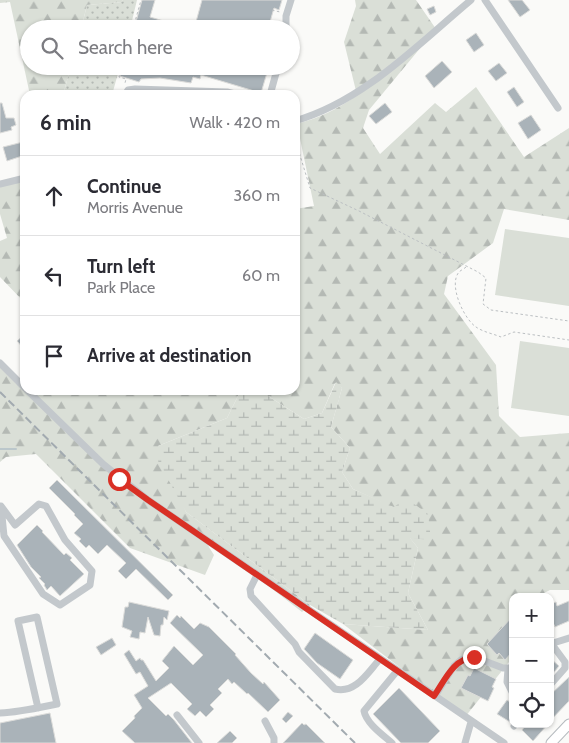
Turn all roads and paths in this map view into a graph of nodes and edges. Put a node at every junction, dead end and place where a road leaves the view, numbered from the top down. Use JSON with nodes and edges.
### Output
{"nodes":[{"id":1,"x":141,"y":0,"type":"edge"},
{"id":2,"x":291,"y":0,"type":"edge"},
{"id":3,"x":471,"y":0,"type":"edge"},
{"id":4,"x":485,"y":0,"type":"edge"},
{"id":5,"x":272,"y":10,"type":"dead end"},
{"id":6,"x":281,"y":13,"type":"dead end"},
{"id":7,"x":135,"y":20,"type":"edge"},
{"id":8,"x":286,"y":20,"type":"edge"},
{"id":9,"x":120,"y":75,"type":"edge"},
{"id":10,"x":276,"y":75,"type":"edge"},
{"id":11,"x":125,"y":84,"type":"dead end"},
{"id":12,"x":128,"y":90,"type":"edge"},
{"id":13,"x":163,"y":90,"type":"edge"},
{"id":14,"x":271,"y":90,"type":"edge"},
{"id":15,"x":558,"y":108,"type":"dead end"},
{"id":16,"x":300,"y":120,"type":"edge"},
{"id":17,"x":300,"y":157,"type":"edge"},
{"id":18,"x":20,"y":179,"type":"edge"},
{"id":19,"x":0,"y":184,"type":"edge"},
{"id":20,"x":466,"y":267,"type":"junction"},
{"id":21,"x":569,"y":321,"type":"edge"},
{"id":22,"x":569,"y":340,"type":"edge"},
{"id":23,"x":0,"y":363,"type":"edge"},
{"id":24,"x":20,"y":383,"type":"edge"},
{"id":25,"x":32,"y":395,"type":"edge"},
{"id":26,"x":0,"y":506,"type":"edge"},
{"id":27,"x":256,"y":575,"type":"junction"},
{"id":28,"x":569,"y":638,"type":"edge"},
{"id":29,"x":554,"y":643,"type":"edge"},
{"id":30,"x":554,"y":648,"type":"edge"},
{"id":31,"x":380,"y":659,"type":"junction"},
{"id":32,"x":509,"y":669,"type":"edge"},
{"id":33,"x":397,"y":671,"type":"junction"},
{"id":34,"x":509,"y":673,"type":"edge"},
{"id":35,"x":554,"y":680,"type":"edge"},
{"id":36,"x":509,"y":686,"type":"edge"},
{"id":37,"x":434,"y":696,"type":"junction"},
{"id":38,"x":38,"y":708,"type":"junction"},
{"id":39,"x":0,"y":713,"type":"edge"},
{"id":40,"x":177,"y":715,"type":"dead end"},
{"id":41,"x":265,"y":721,"type":"dead end"},
{"id":42,"x":471,"y":722,"type":"junction"},
{"id":43,"x":569,"y":724,"type":"edge"},
{"id":44,"x":199,"y":743,"type":"edge"},
{"id":45,"x":274,"y":743,"type":"edge"},
{"id":46,"x":392,"y":743,"type":"edge"},
{"id":47,"x":465,"y":743,"type":"edge"},
{"id":48,"x":504,"y":743,"type":"edge"},
{"id":49,"x":550,"y":743,"type":"edge"}],
"edges":[{"from":1,"to":7,"type":"path"},
{"from":2,"to":8,"type":"street"},
{"from":3,"to":16,"type":"street"},
{"from":4,"to":15,"type":"street"},
{"from":5,"to":6,"type":"path"},
{"from":9,"to":11,"type":"path"},
{"from":10,"to":14,"type":"street"},
{"from":12,"to":13,"type":"street"},
{"from":17,"to":20,"type":"path"},
{"from":18,"to":19,"type":"street"},
{"from":20,"to":21,"type":"path"},
{"from":20,"to":22,"type":"path"},
{"from":23,"to":24,"type":"street"},
{"from":25,"to":27,"type":"street"},
{"from":26,"to":26,"type":"street"},
{"from":27,"to":31,"type":"street"},
{"from":27,"to":31,"type":"street"},
{"from":28,"to":29,"type":"street"},
{"from":30,"to":35,"type":"street"},
{"from":31,"to":33,"type":"street"},
{"from":32,"to":37,"type":"street"},
{"from":33,"to":37,"type":"street"},
{"from":33,"to":46,"type":"street"},
{"from":34,"to":36,"type":"street"},
{"from":37,"to":42,"type":"street"},
{"from":38,"to":38,"type":"street"},
{"from":38,"to":39,"type":"street"},
{"from":40,"to":44,"type":"street"},
{"from":41,"to":45,"type":"street"},
{"from":42,"to":47,"type":"street"},
{"from":42,"to":48,"type":"street"},
{"from":43,"to":49,"type":"main road"}]}
